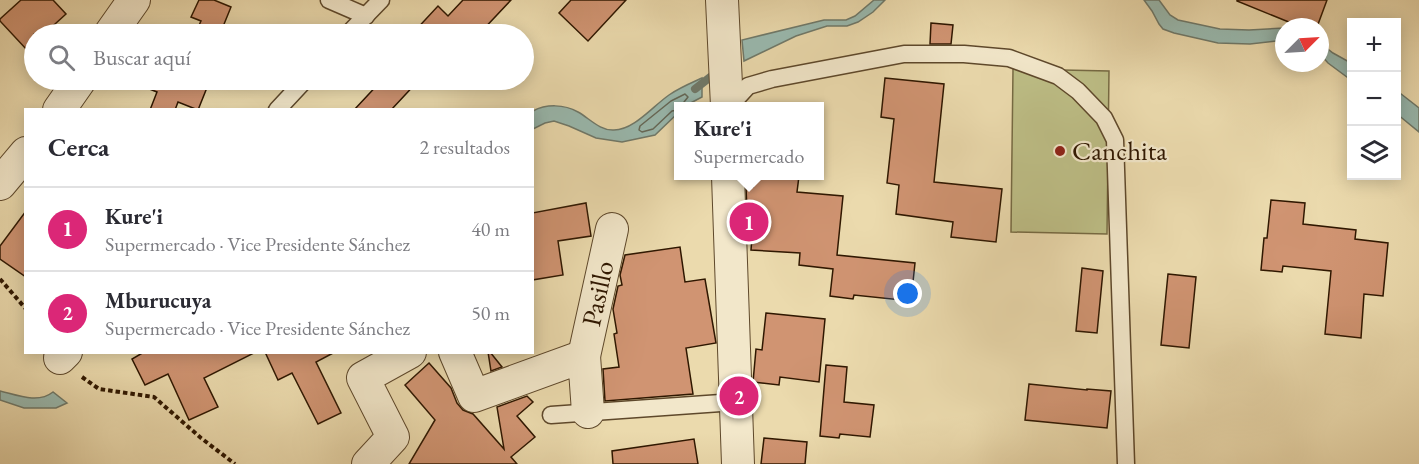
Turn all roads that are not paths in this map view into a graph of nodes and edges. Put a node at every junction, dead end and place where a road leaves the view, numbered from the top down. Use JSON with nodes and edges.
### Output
{"nodes":[{"id":1,"x":329,"y":0,"type":"edge"},
{"id":2,"x":381,"y":0,"type":"edge"},
{"id":3,"x":132,"y":1,"type":"edge"},
{"id":4,"x":723,"y":13,"type":"edge"},
{"id":5,"x":366,"y":16,"type":"junction"},
{"id":6,"x":117,"y":24,"type":"edge"},
{"id":7,"x":358,"y":24,"type":"edge"},
{"id":8,"x":73,"y":90,"type":"edge"},
{"id":9,"x":296,"y":90,"type":"edge"},
{"id":10,"x":729,"y":102,"type":"edge"},
{"id":11,"x":732,"y":102,"type":"edge"},
{"id":12,"x":60,"y":108,"type":"edge"},
{"id":13,"x":279,"y":108,"type":"edge"},
{"id":14,"x":24,"y":155,"type":"edge"},
{"id":15,"x":728,"y":180,"type":"edge"},
{"id":16,"x":0,"y":184,"type":"edge"},
{"id":17,"x":612,"y":229,"type":"dead end"},
{"id":18,"x":406,"y":354,"type":"edge"},
{"id":19,"x":456,"y":354,"type":"edge"},
{"id":20,"x":584,"y":356,"type":"junction"},
{"id":21,"x":735,"y":402,"type":"junction"},
{"id":22,"x":588,"y":412,"type":"junction"},
{"id":23,"x":551,"y":415,"type":"dead end"},
{"id":24,"x":368,"y":464,"type":"edge"},
{"id":25,"x":738,"y":464,"type":"edge"},
{"id":26,"x":1126,"y":464,"type":"edge"}],
"edges":[{"from":1,"to":5,"type":"lane"},
{"from":2,"to":5,"type":"lane"},
{"from":3,"to":6,"type":"street"},
{"from":4,"to":10,"type":"street"},
{"from":5,"to":7,"type":"lane"},
{"from":8,"to":12,"type":"street"},
{"from":9,"to":13,"type":"lane"},
{"from":11,"to":26,"type":"lane"},
{"from":14,"to":16,"type":"street"},
{"from":15,"to":21,"type":"street"},
{"from":17,"to":20,"type":"street","name":"Pasillo"},
{"from":18,"to":24,"type":"street"},
{"from":19,"to":20,"type":"street"},
{"from":20,"to":22,"type":"street","name":"Pasillo"},
{"from":21,"to":22,"type":"lane"},
{"from":21,"to":25,"type":"street"},
{"from":22,"to":23,"type":"lane"}]}
